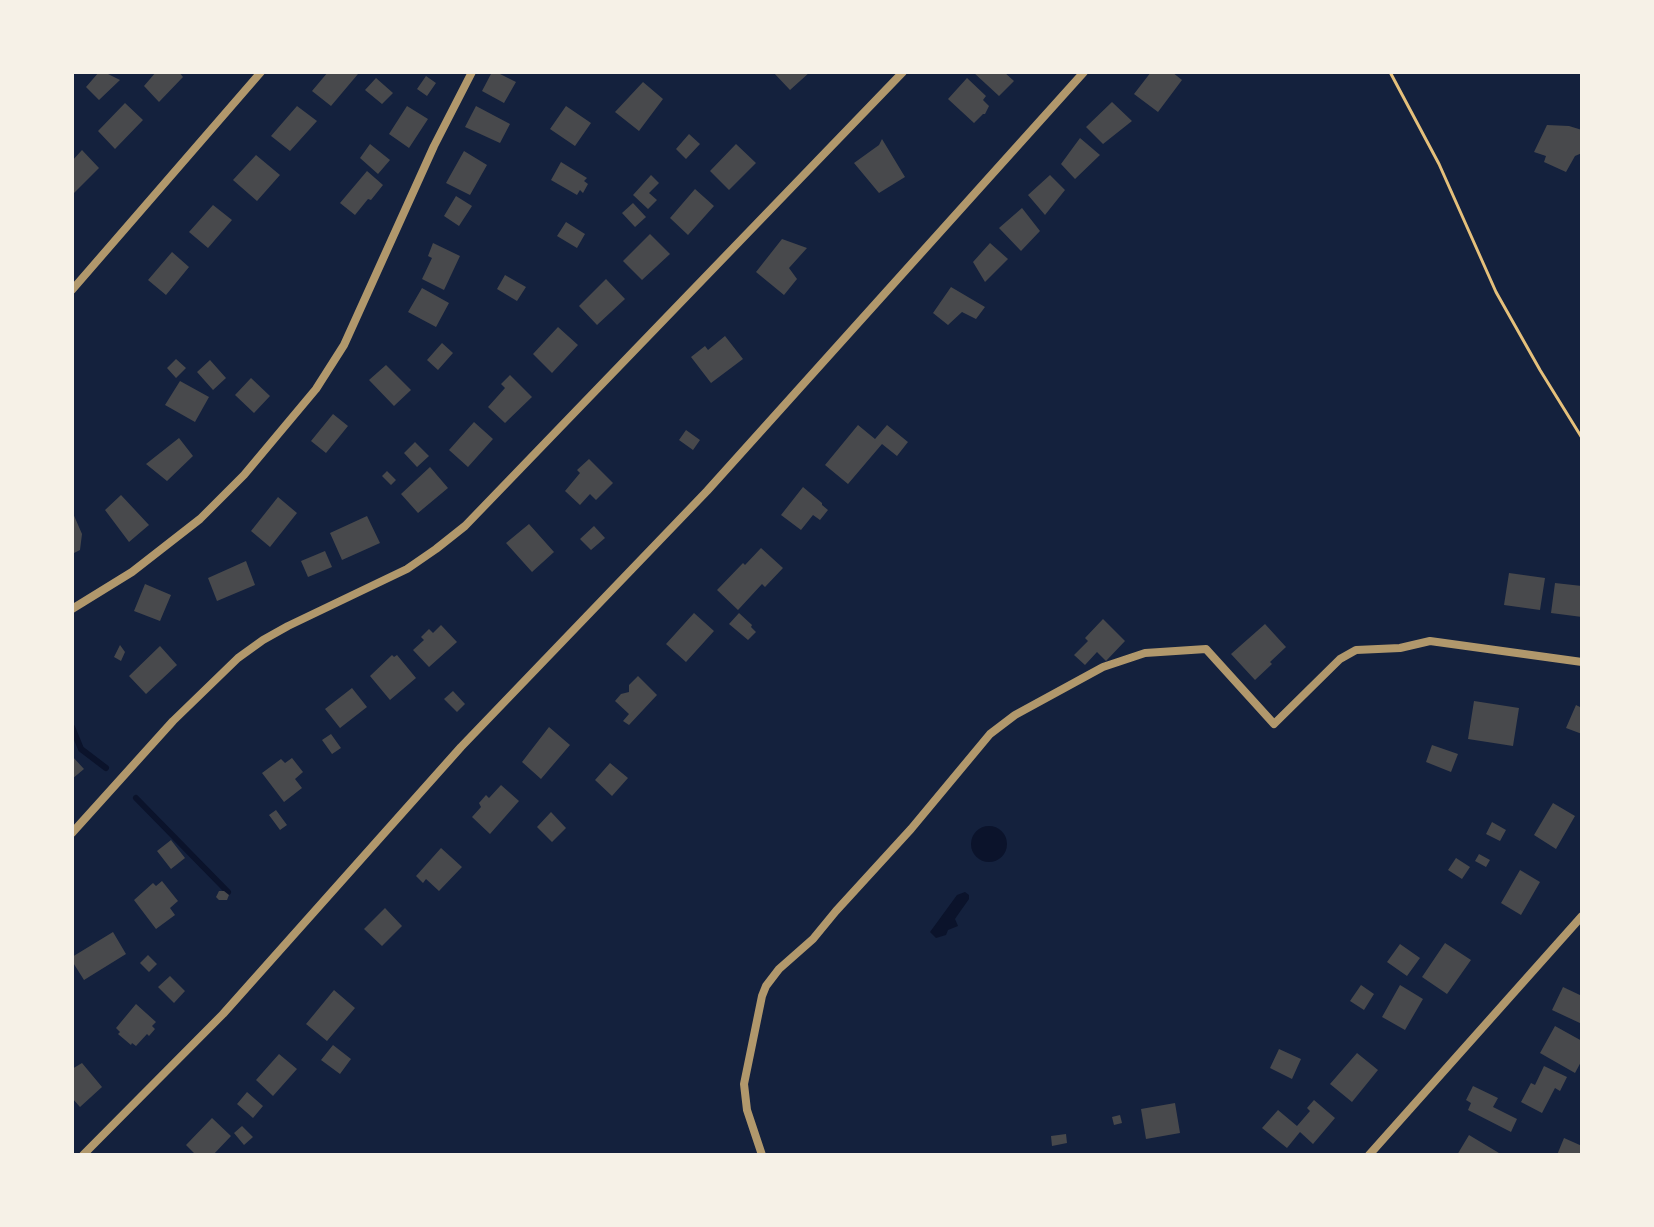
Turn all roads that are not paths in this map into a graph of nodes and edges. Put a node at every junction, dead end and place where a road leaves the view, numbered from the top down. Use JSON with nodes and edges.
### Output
{"nodes":[{"id":1,"x":261,"y":72,"type":"edge"},
{"id":2,"x":472,"y":72,"type":"edge"},
{"id":3,"x":903,"y":72,"type":"edge"},
{"id":4,"x":1084,"y":72,"type":"edge"},
{"id":5,"x":72,"y":290,"type":"edge"},
{"id":6,"x":72,"y":609,"type":"edge"},
{"id":7,"x":1582,"y":662,"type":"edge"},
{"id":8,"x":72,"y":833,"type":"edge"},
{"id":9,"x":1582,"y":916,"type":"edge"},
{"id":10,"x":83,"y":1155,"type":"edge"},
{"id":11,"x":762,"y":1155,"type":"edge"},
{"id":12,"x":1369,"y":1155,"type":"edge"}],
"edges":[{"from":1,"to":5,"type":"street"},
{"from":2,"to":6,"type":"street"},
{"from":3,"to":8,"type":"street"},
{"from":4,"to":10,"type":"street"},
{"from":7,"to":11,"type":"street"},
{"from":9,"to":12,"type":"street"}]}
